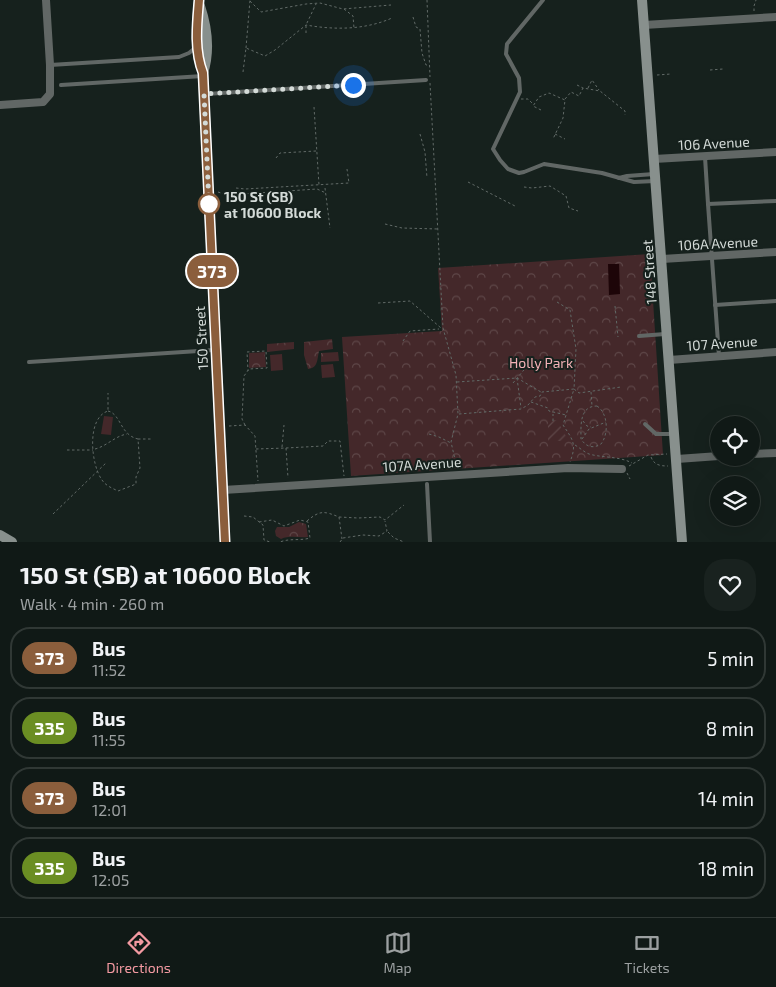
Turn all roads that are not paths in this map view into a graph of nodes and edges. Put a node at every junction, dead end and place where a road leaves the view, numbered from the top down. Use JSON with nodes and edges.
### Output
{"nodes":[{"id":1,"x":46,"y":0,"type":"edge"},
{"id":2,"x":543,"y":0,"type":"edge"},
{"id":3,"x":642,"y":0,"type":"edge"},
{"id":4,"x":199,"y":1,"type":"edge"},
{"id":5,"x":776,"y":17,"type":"edge"},
{"id":6,"x":644,"y":25,"type":"junction"},
{"id":7,"x":198,"y":45,"type":"junction"},
{"id":8,"x":50,"y":65,"type":"junction"},
{"id":9,"x":203,"y":75,"type":"junction"},
{"id":10,"x":426,"y":80,"type":"dead end"},
{"id":11,"x":60,"y":85,"type":"dead end"},
{"id":12,"x":204,"y":94,"type":"junction"},
{"id":13,"x":0,"y":105,"type":"edge"},
{"id":14,"x":776,"y":152,"type":"edge"},
{"id":15,"x":705,"y":157,"type":"junction"},
{"id":16,"x":654,"y":159,"type":"junction"},
{"id":17,"x":655,"y":177,"type":"junction"},
{"id":18,"x":619,"y":178,"type":"junction"},
{"id":19,"x":776,"y":201,"type":"edge"},
{"id":20,"x":708,"y":204,"type":"junction"},
{"id":21,"x":776,"y":252,"type":"edge"},
{"id":22,"x":711,"y":256,"type":"junction"},
{"id":23,"x":662,"y":259,"type":"junction"},
{"id":24,"x":776,"y":301,"type":"edge"},
{"id":25,"x":715,"y":304,"type":"junction"},
{"id":26,"x":667,"y":334,"type":"junction"},
{"id":27,"x":639,"y":336,"type":"dead end"},
{"id":28,"x":216,"y":350,"type":"junction"},
{"id":29,"x":776,"y":352,"type":"edge"},
{"id":30,"x":719,"y":356,"type":"junction"},
{"id":31,"x":669,"y":360,"type":"junction"},
{"id":32,"x":29,"y":362,"type":"dead end"},
{"id":33,"x":645,"y":424,"type":"dead end"},
{"id":34,"x":675,"y":434,"type":"junction"},
{"id":35,"x":776,"y":453,"type":"edge"},
{"id":36,"x":760,"y":454,"type":"edge"},
{"id":37,"x":710,"y":457,"type":"edge"},
{"id":38,"x":674,"y":462,"type":"junction"},
{"id":39,"x":622,"y":469,"type":"road end"},
{"id":40,"x":427,"y":484,"type":"dead end"},
{"id":41,"x":223,"y":490,"type":"junction"},
{"id":42,"x":0,"y":534,"type":"edge"},
{"id":43,"x":11,"y":542,"type":"edge"},
{"id":44,"x":225,"y":542,"type":"edge"},
{"id":45,"x":430,"y":542,"type":"edge"},
{"id":46,"x":682,"y":542,"type":"edge"}],
"edges":[{"from":1,"to":8,"type":"street"},
{"from":2,"to":18,"type":"lane"},
{"from":3,"to":6,"type":"main road","name":"148 Street"},
{"from":4,"to":7,"type":"main road","name":"150 Street"},
{"from":4,"to":9,"type":"main road","name":"150 Street"},
{"from":5,"to":6,"type":"street"},
{"from":6,"to":16,"type":"main road","name":"148 Street"},
{"from":7,"to":8,"type":"lane"},
{"from":7,"to":9,"type":"main road","name":"150 Street"},
{"from":8,"to":13,"type":"street"},
{"from":9,"to":11,"type":"lane"},
{"from":9,"to":12,"type":"main road","name":"150 Street"},
{"from":10,"to":12,"type":"lane"},
{"from":12,"to":28,"type":"main road","name":"150 Street"},
{"from":14,"to":15,"type":"street","name":"106 Avenue"},
{"from":15,"to":16,"type":"street","name":"106 Avenue"},
{"from":15,"to":20,"type":"lane"},
{"from":16,"to":17,"type":"main road","name":"148 Street"},
{"from":17,"to":18,"type":"lane"},
{"from":17,"to":18,"type":"lane"},
{"from":17,"to":23,"type":"main road","name":"148 Street"},
{"from":19,"to":20,"type":"lane"},
{"from":20,"to":22,"type":"lane"},
{"from":21,"to":22,"type":"street","name":"106A Avenue"},
{"from":22,"to":23,"type":"street","name":"106A Avenue"},
{"from":22,"to":25,"type":"lane"},
{"from":23,"to":26,"type":"main road","name":"148 Street"},
{"from":24,"to":25,"type":"lane"},
{"from":25,"to":30,"type":"lane"},
{"from":26,"to":27,"type":"lane"},
{"from":26,"to":31,"type":"main road","name":"148 Street"},
{"from":28,"to":32,"type":"lane"},
{"from":28,"to":41,"type":"main road","name":"150 Street"},
{"from":29,"to":30,"type":"street","name":"107 Avenue"},
{"from":30,"to":31,"type":"street","name":"107 Avenue"},
{"from":31,"to":34,"type":"main road","name":"148 Street"},
{"from":33,"to":34,"type":"lane"},
{"from":34,"to":38,"type":"main road","name":"148 Street"},
{"from":35,"to":36,"type":"street"},
{"from":37,"to":38,"type":"street"},
{"from":38,"to":46,"type":"main road","name":"148 Street"},
{"from":39,"to":41,"type":"street","name":"107A Avenue"},
{"from":40,"to":45,"type":"lane"},
{"from":41,"to":44,"type":"main road","name":"150 Street"},
{"from":42,"to":43,"type":"main road"}]}
